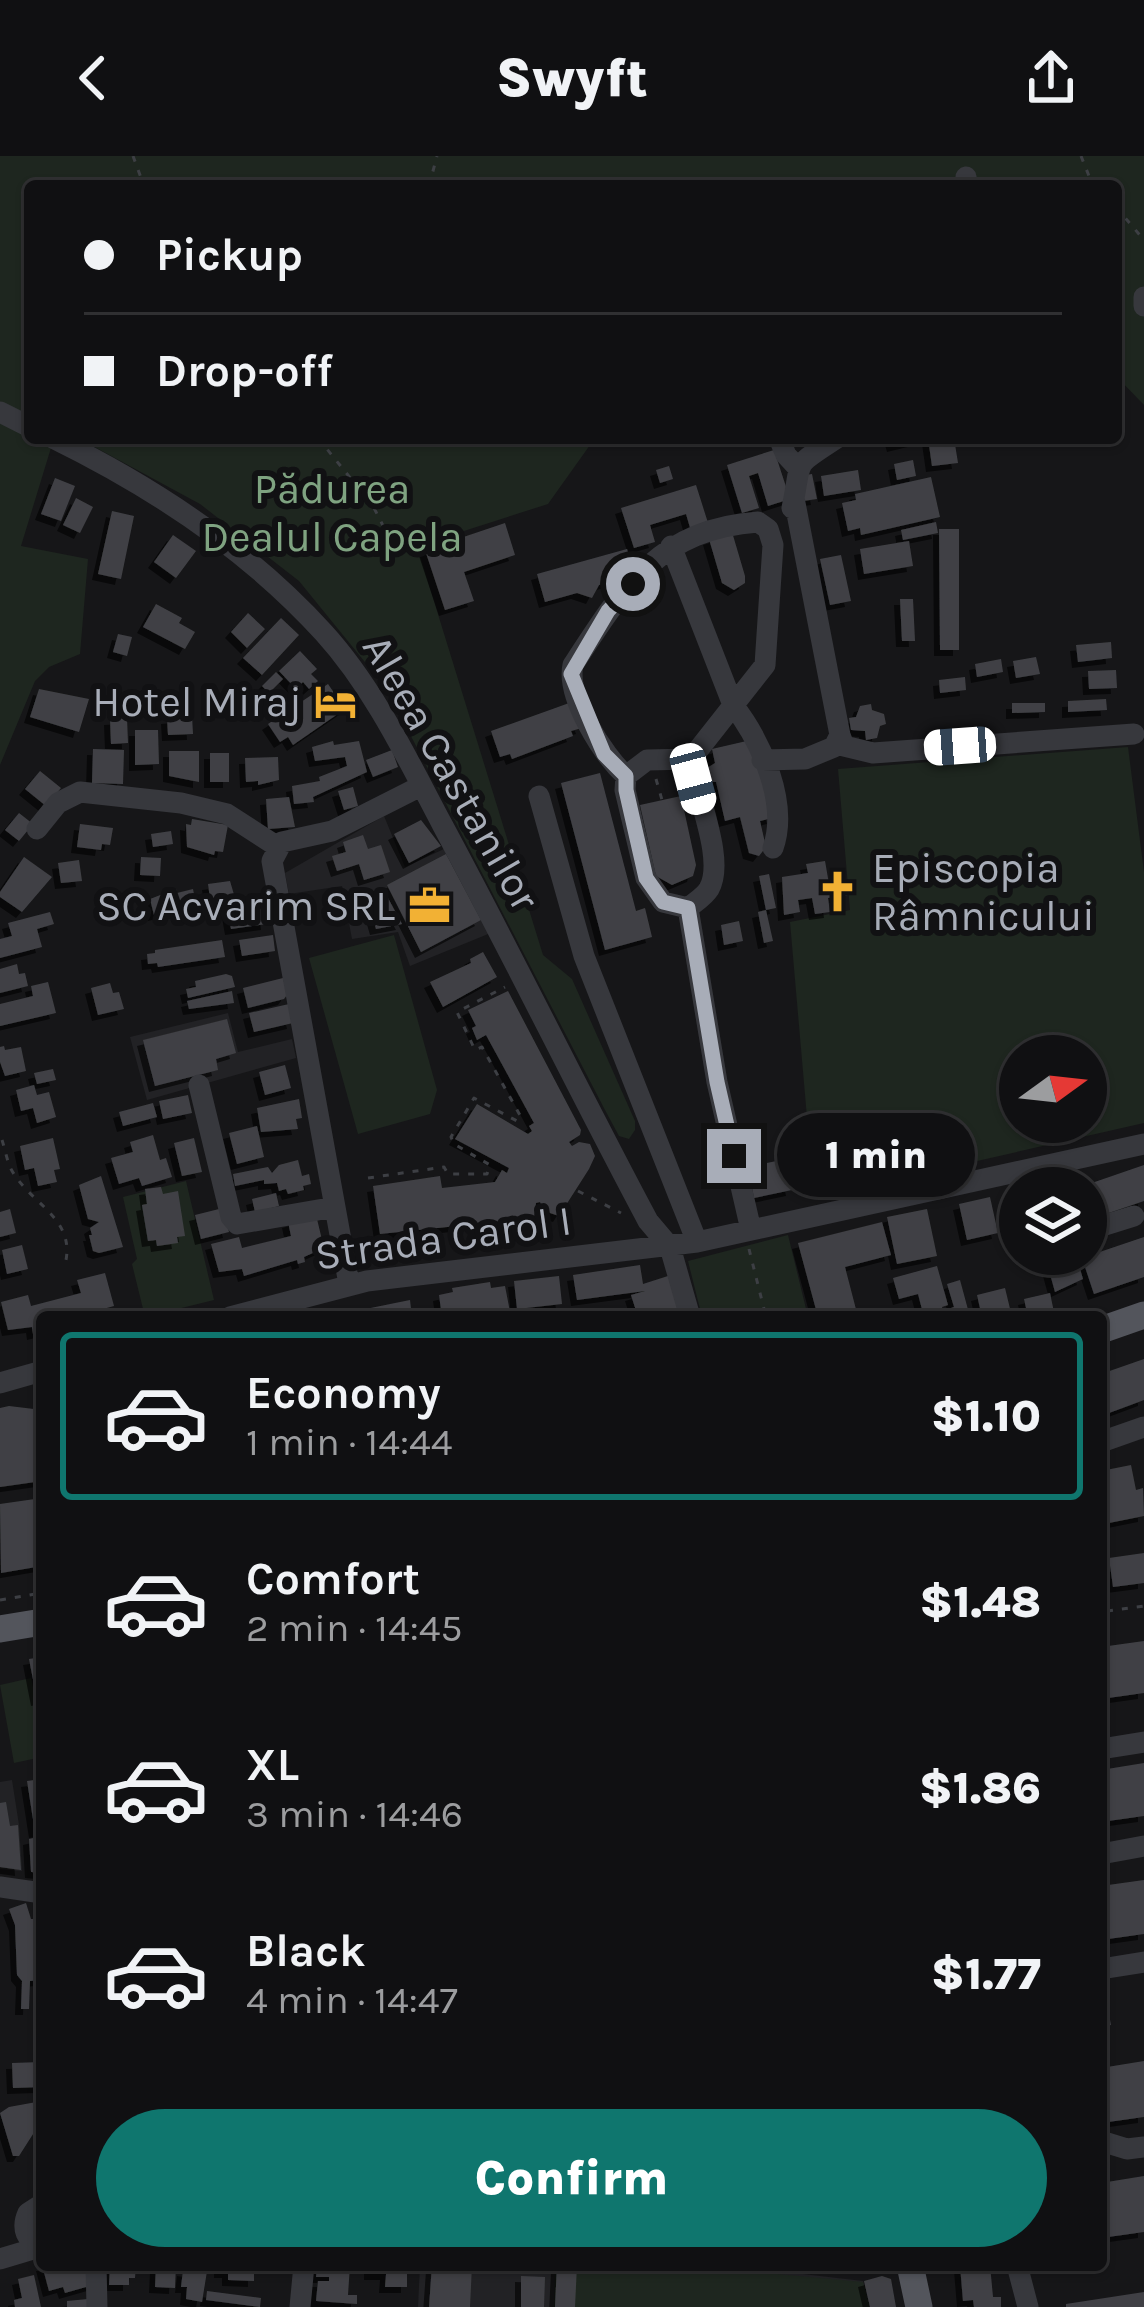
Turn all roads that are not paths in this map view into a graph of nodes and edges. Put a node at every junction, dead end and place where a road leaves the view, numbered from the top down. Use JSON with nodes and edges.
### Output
{"nodes":[{"id":1,"x":65,"y":444,"type":"edge"},
{"id":2,"x":781,"y":444,"type":"edge"},
{"id":3,"x":828,"y":444,"type":"edge"},
{"id":4,"x":798,"y":468,"type":"junction"},
{"id":5,"x":794,"y":498,"type":"junction"},
{"id":6,"x":772,"y":537,"type":"junction"},
{"id":7,"x":671,"y":546,"type":"junction"},
{"id":8,"x":734,"y":705,"type":"junction"},
{"id":9,"x":1134,"y":734,"type":"dead end"},
{"id":10,"x":840,"y":735,"type":"junction"},
{"id":11,"x":691,"y":759,"type":"junction"},
{"id":12,"x":762,"y":760,"type":"junction"},
{"id":13,"x":626,"y":776,"type":"junction"},
{"id":14,"x":422,"y":786,"type":"junction"},
{"id":15,"x":539,"y":796,"type":"dead end"},
{"id":16,"x":37,"y":829,"type":"dead end"},
{"id":17,"x":278,"y":847,"type":"junction"},
{"id":18,"x":773,"y":848,"type":"dead end"},
{"id":19,"x":688,"y":908,"type":"junction"},
{"id":20,"x":199,"y":1085,"type":"dead end"},
{"id":21,"x":1144,"y":1144,"type":"edge"},
{"id":22,"x":1061,"y":1162,"type":"junction"},
{"id":23,"x":1062,"y":1167,"type":"edge"},
{"id":24,"x":334,"y":1208,"type":"junction"},
{"id":25,"x":1134,"y":1216,"type":"dead end"},
{"id":26,"x":1107,"y":1224,"type":"edge"},
{"id":27,"x":751,"y":1230,"type":"junction"},
{"id":28,"x":698,"y":1242,"type":"junction"},
{"id":29,"x":670,"y":1247,"type":"junction"},
{"id":30,"x":349,"y":1284,"type":"junction"},
{"id":31,"x":252,"y":1311,"type":"edge"},
{"id":32,"x":688,"y":1311,"type":"edge"},
{"id":33,"x":1144,"y":1315,"type":"edge"},
{"id":34,"x":1107,"y":1328,"type":"edge"},
{"id":35,"x":36,"y":1373,"type":"edge"},
{"id":36,"x":0,"y":1383,"type":"edge"},
{"id":37,"x":1144,"y":1427,"type":"edge"},
{"id":38,"x":1107,"y":1440,"type":"edge"},
{"id":39,"x":36,"y":1623,"type":"edge"},
{"id":40,"x":0,"y":1628,"type":"edge"},
{"id":41,"x":1144,"y":1742,"type":"edge"},
{"id":42,"x":1107,"y":1748,"type":"edge"},
{"id":43,"x":1144,"y":1846,"type":"edge"},
{"id":44,"x":1107,"y":1853,"type":"edge"},
{"id":45,"x":0,"y":1888,"type":"edge"},
{"id":46,"x":36,"y":1892,"type":"edge"},
{"id":47,"x":1144,"y":1962,"type":"edge"},
{"id":48,"x":1107,"y":1968,"type":"edge"},
{"id":49,"x":1107,"y":2143,"type":"edge"},
{"id":50,"x":1144,"y":2147,"type":"edge"},
{"id":51,"x":36,"y":2208,"type":"edge"},
{"id":52,"x":36,"y":2242,"type":"edge"},
{"id":53,"x":0,"y":2256,"type":"edge"},
{"id":54,"x":96,"y":2271,"type":"edge"},
{"id":55,"x":303,"y":2271,"type":"edge"},
{"id":56,"x":911,"y":2271,"type":"edge"},
{"id":57,"x":1019,"y":2271,"type":"edge"},
{"id":58,"x":97,"y":2307,"type":"edge"},
{"id":59,"x":300,"y":2307,"type":"edge"},
{"id":60,"x":919,"y":2307,"type":"edge"},
{"id":61,"x":1028,"y":2307,"type":"edge"}],
"edges":[{"from":1,"to":14,"type":"street","name":"Aleea Castanilor"},
{"from":2,"to":4,"type":"street"},
{"from":3,"to":4,"type":"street"},
{"from":4,"to":5,"type":"street"},
{"from":5,"to":6,"type":"street"},
{"from":5,"to":10,"type":"street"},
{"from":6,"to":7,"type":"street"},
{"from":6,"to":8,"type":"street"},
{"from":7,"to":8,"type":"street"},
{"from":7,"to":13,"type":"street"},
{"from":8,"to":11,"type":"street"},
{"from":8,"to":12,"type":"street"},
{"from":9,"to":10,"type":"street"},
{"from":10,"to":12,"type":"street"},
{"from":11,"to":13,"type":"street"},
{"from":11,"to":19,"type":"street"},
{"from":12,"to":18,"type":"street"},
{"from":13,"to":19,"type":"street"},
{"from":14,"to":17,"type":"street"},
{"from":14,"to":29,"type":"street","name":"Aleea Castanilor"},
{"from":15,"to":28,"type":"street"},
{"from":16,"to":17,"type":"street"},
{"from":17,"to":24,"type":"street"},
{"from":19,"to":27,"type":"street"},
{"from":20,"to":24,"type":"street"},
{"from":21,"to":22,"type":"street","name":"Strada Carol I"},
{"from":22,"to":23,"type":"street"},
{"from":22,"to":27,"type":"street","name":"Strada Carol I"},
{"from":24,"to":30,"type":"street"},
{"from":25,"to":26,"type":"street"},
{"from":27,"to":28,"type":"street","name":"Strada Carol I"},
{"from":28,"to":29,"type":"street","name":"Strada Carol I"},
{"from":29,"to":30,"type":"street","name":"Strada Carol I"},
{"from":29,"to":32,"type":"street","name":"Aleea Castanilor"},
{"from":30,"to":31,"type":"street","name":"Strada Carol I"},
{"from":33,"to":34,"type":"main road"},
{"from":35,"to":36,"type":"street"},
{"from":37,"to":38,"type":"street"},
{"from":39,"to":40,"type":"main road"},
{"from":41,"to":42,"type":"street"},
{"from":43,"to":44,"type":"street"},
{"from":45,"to":46,"type":"street"},
{"from":47,"to":48,"type":"street"},
{"from":49,"to":50,"type":"street"},
{"from":51,"to":52,"type":"street"},
{"from":52,"to":53,"type":"street"},
{"from":54,"to":58,"type":"street"},
{"from":55,"to":59,"type":"street"},
{"from":56,"to":60,"type":"main road"},
{"from":57,"to":61,"type":"street"}]}
